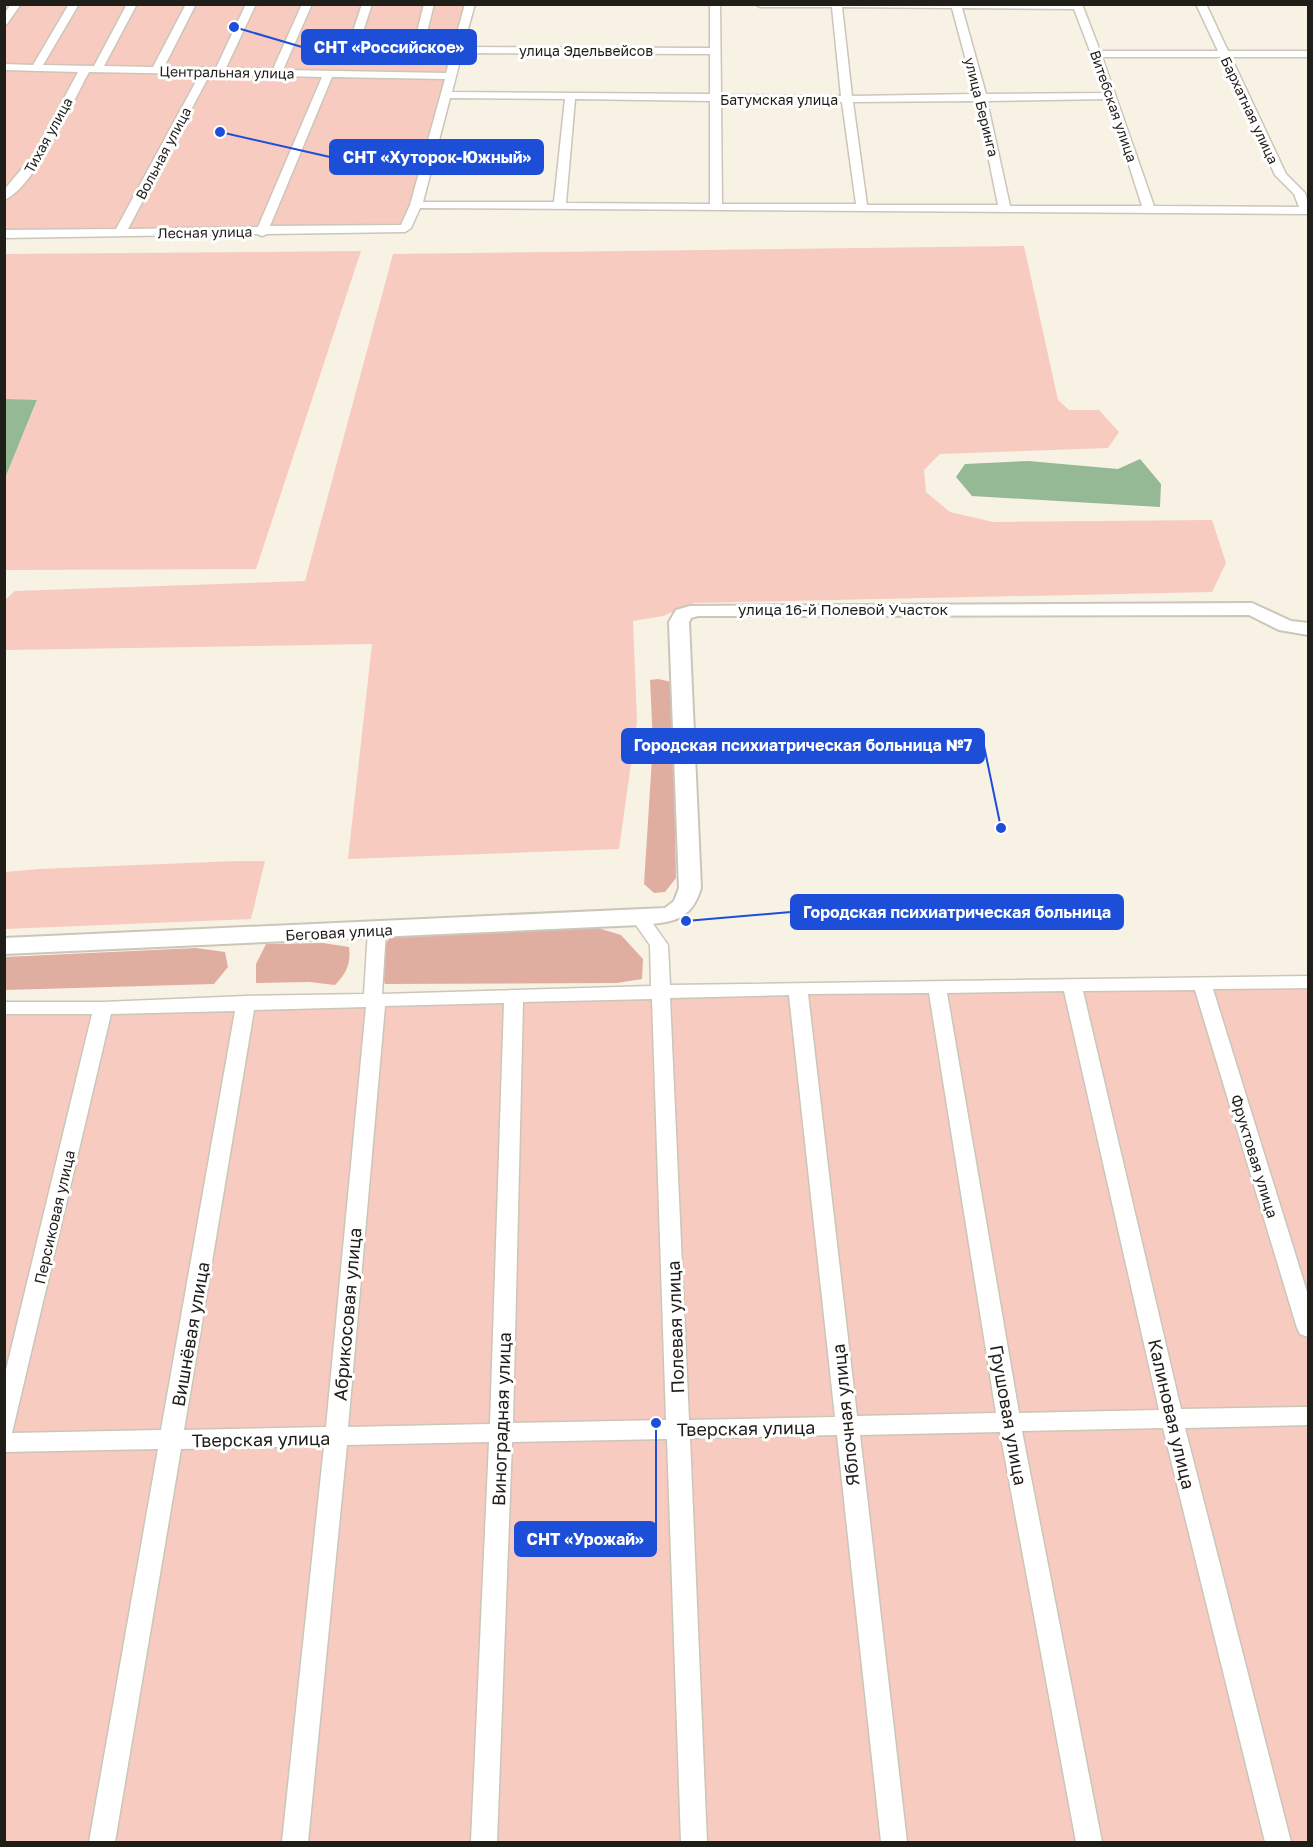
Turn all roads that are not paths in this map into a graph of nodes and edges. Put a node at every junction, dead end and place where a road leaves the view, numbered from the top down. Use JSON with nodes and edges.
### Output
{"nodes":[{"id":1,"x":16,"y":4,"type":"edge"},
{"id":2,"x":74,"y":4,"type":"edge"},
{"id":3,"x":132,"y":4,"type":"edge"},
{"id":4,"x":191,"y":4,"type":"edge"},
{"id":5,"x":251,"y":4,"type":"edge"},
{"id":6,"x":308,"y":4,"type":"edge"},
{"id":7,"x":367,"y":4,"type":"edge"},
{"id":8,"x":429,"y":4,"type":"edge"},
{"id":9,"x":470,"y":4,"type":"edge"},
{"id":10,"x":715,"y":4,"type":"edge"},
{"id":11,"x":760,"y":4,"type":"edge"},
{"id":12,"x":1201,"y":4,"type":"edge"},
{"id":13,"x":837,"y":5,"type":"edge"},
{"id":14,"x":956,"y":5,"type":"edge"},
{"id":15,"x":1078,"y":5,"type":"edge"},
{"id":16,"x":4,"y":22,"type":"edge"},
{"id":17,"x":458,"y":50,"type":"junction"},
{"id":18,"x":715,"y":51,"type":"junction"},
{"id":19,"x":1097,"y":54,"type":"junction"},
{"id":20,"x":1224,"y":54,"type":"junction"},
{"id":21,"x":1308,"y":54,"type":"edge"},
{"id":22,"x":350,"y":56,"type":"dead end"},
{"id":23,"x":416,"y":56,"type":"dead end"},
{"id":24,"x":4,"y":67,"type":"edge"},
{"id":25,"x":36,"y":68,"type":"junction"},
{"id":26,"x":91,"y":69,"type":"junction"},
{"id":27,"x":157,"y":70,"type":"junction"},
{"id":28,"x":206,"y":72,"type":"junction"},
{"id":29,"x":219,"y":73,"type":"junction"},
{"id":30,"x":276,"y":73,"type":"junction"},
{"id":31,"x":328,"y":74,"type":"junction"},
{"id":32,"x":450,"y":76,"type":"junction"},
{"id":33,"x":446,"y":95,"type":"junction"},
{"id":34,"x":981,"y":96,"type":"junction"},
{"id":35,"x":1112,"y":96,"type":"junction"},
{"id":36,"x":570,"y":97,"type":"junction"},
{"id":37,"x":715,"y":98,"type":"junction"},
{"id":38,"x":847,"y":99,"type":"junction"},
{"id":39,"x":4,"y":197,"type":"edge"},
{"id":40,"x":416,"y":205,"type":"junction"},
{"id":41,"x":560,"y":205,"type":"junction"},
{"id":42,"x":716,"y":207,"type":"junction"},
{"id":43,"x":862,"y":207,"type":"junction"},
{"id":44,"x":1005,"y":209,"type":"junction"},
{"id":45,"x":1149,"y":209,"type":"junction"},
{"id":46,"x":1307,"y":211,"type":"edge"},
{"id":47,"x":262,"y":232,"type":"junction"},
{"id":48,"x":120,"y":233,"type":"junction"},
{"id":49,"x":4,"y":234,"type":"edge"},
{"id":50,"x":1308,"y":628,"type":"edge"},
{"id":51,"x":674,"y":914,"type":"joint"},
{"id":52,"x":640,"y":918,"type":"junction"},
{"id":53,"x":377,"y":930,"type":"junction"},
{"id":54,"x":4,"y":946,"type":"edge"},
{"id":55,"x":1308,"y":982,"type":"edge"},
{"id":56,"x":1202,"y":983,"type":"junction"},
{"id":57,"x":1072,"y":985,"type":"junction"},
{"id":58,"x":937,"y":987,"type":"junction"},
{"id":59,"x":798,"y":988,"type":"junction"},
{"id":60,"x":661,"y":992,"type":"junction"},
{"id":61,"x":514,"y":996,"type":"junction"},
{"id":62,"x":376,"y":1001,"type":"junction"},
{"id":63,"x":246,"y":1002,"type":"junction"},
{"id":64,"x":4,"y":1008,"type":"edge"},
{"id":65,"x":103,"y":1008,"type":"junction"},
{"id":66,"x":1308,"y":1328,"type":"edge"},
{"id":67,"x":1308,"y":1416,"type":"edge"},
{"id":68,"x":1172,"y":1419,"type":"junction"},
{"id":69,"x":1010,"y":1422,"type":"junction"},
{"id":70,"x":846,"y":1426,"type":"junction"},
{"id":71,"x":4,"y":1427,"type":"edge"},
{"id":72,"x":679,"y":1429,"type":"junction"},
{"id":73,"x":501,"y":1434,"type":"junction"},
{"id":74,"x":336,"y":1437,"type":"junction"},
{"id":75,"x":172,"y":1440,"type":"junction"},
{"id":76,"x":4,"y":1443,"type":"edge"},
{"id":77,"x":102,"y":1842,"type":"edge"},
{"id":78,"x":295,"y":1842,"type":"edge"},
{"id":79,"x":484,"y":1842,"type":"edge"},
{"id":80,"x":694,"y":1842,"type":"edge"},
{"id":81,"x":894,"y":1842,"type":"edge"},
{"id":82,"x":1089,"y":1842,"type":"edge"},
{"id":83,"x":1278,"y":1842,"type":"edge"}],
"edges":[{"from":1,"to":16,"type":"street"},
{"from":2,"to":25,"type":"street"},
{"from":3,"to":26,"type":"street","name":"Тихая улица"},
{"from":4,"to":27,"type":"street"},
{"from":5,"to":29,"type":"street"},
{"from":6,"to":30,"type":"street"},
{"from":7,"to":22,"type":"street"},
{"from":8,"to":23,"type":"street"},
{"from":9,"to":17,"type":"street"},
{"from":10,"to":18,"type":"street"},
{"from":11,"to":13,"type":"street"},
{"from":12,"to":20,"type":"street","name":"Бархатная улица"},
{"from":13,"to":14,"type":"street"},
{"from":13,"to":38,"type":"street"},
{"from":14,"to":15,"type":"street"},
{"from":14,"to":34,"type":"street","name":"улица Беринга"},
{"from":15,"to":19,"type":"street","name":"Витебская улица"},
{"from":17,"to":18,"type":"street","name":"улица Эдельвейсов"},
{"from":17,"to":32,"type":"street"},
{"from":18,"to":37,"type":"street"},
{"from":19,"to":20,"type":"street"},
{"from":19,"to":35,"type":"street","name":"Витебская улица"},
{"from":20,"to":21,"type":"street"},
{"from":20,"to":46,"type":"street","name":"Бархатная улица"},
{"from":24,"to":25,"type":"street","name":"Центральная улица"},
{"from":25,"to":26,"type":"street","name":"Центральная улица"},
{"from":26,"to":27,"type":"street","name":"Центральная улица"},
{"from":26,"to":39,"type":"street","name":"Тихая улица"},
{"from":27,"to":28,"type":"street","name":"Центральная улица"},
{"from":28,"to":29,"type":"street","name":"Центральная улица"},
{"from":28,"to":48,"type":"street","name":"Вольная улица"},
{"from":29,"to":30,"type":"street","name":"Центральная улица"},
{"from":30,"to":31,"type":"street","name":"Центральная улица"},
{"from":31,"to":32,"type":"street","name":"Центральная улица"},
{"from":31,"to":47,"type":"street"},
{"from":32,"to":33,"type":"street"},
{"from":33,"to":36,"type":"street","name":"Батумская улица"},
{"from":33,"to":40,"type":"street"},
{"from":34,"to":35,"type":"street","name":"Батумская улица"},
{"from":34,"to":38,"type":"street","name":"Батумская улица"},
{"from":34,"to":44,"type":"street","name":"улица Беринга"},
{"from":35,"to":45,"type":"street","name":"Витебская улица"},
{"from":36,"to":37,"type":"street","name":"Батумская улица"},
{"from":36,"to":41,"type":"street"},
{"from":37,"to":38,"type":"street","name":"Батумская улица"},
{"from":37,"to":42,"type":"street"},
{"from":38,"to":43,"type":"street"},
{"from":40,"to":41,"type":"street"},
{"from":40,"to":47,"type":"street","name":"Лесная улица"},
{"from":41,"to":42,"type":"street"},
{"from":42,"to":43,"type":"street"},
{"from":43,"to":44,"type":"street"},
{"from":44,"to":45,"type":"street"},
{"from":45,"to":46,"type":"street"},
{"from":47,"to":48,"type":"street","name":"Лесная улица"},
{"from":48,"to":49,"type":"street","name":"Лесная улица"},
{"from":50,"to":51,"type":"street","name":"улица 16-й Полевой Участок"},
{"from":51,"to":52,"type":"street","name":"Беговая улица"},
{"from":52,"to":53,"type":"street","name":"Беговая улица"},
{"from":52,"to":60,"type":"street","name":"Полевая улица"},
{"from":53,"to":54,"type":"street","name":"Беговая улица"},
{"from":53,"to":62,"type":"street","name":"Абрикосовая улица"},
{"from":55,"to":56,"type":"street"},
{"from":56,"to":57,"type":"street"},
{"from":56,"to":66,"type":"street","name":"Фруктовая улица"},
{"from":57,"to":58,"type":"street"},
{"from":57,"to":68,"type":"street","name":"Калиновая улица"},
{"from":58,"to":59,"type":"street"},
{"from":58,"to":69,"type":"street","name":"Грушовая улица"},
{"from":59,"to":60,"type":"street"},
{"from":59,"to":70,"type":"street","name":"Яблочная улица"},
{"from":60,"to":61,"type":"street"},
{"from":60,"to":72,"type":"street","name":"Полевая улица"},
{"from":61,"to":62,"type":"street"},
{"from":61,"to":73,"type":"street","name":"Виноградная улица"},
{"from":62,"to":63,"type":"street"},
{"from":62,"to":74,"type":"street","name":"Абрикосовая улица"},
{"from":63,"to":65,"type":"street"},
{"from":63,"to":75,"type":"street","name":"Вишнёвая улица"},
{"from":64,"to":65,"type":"street"},
{"from":65,"to":71,"type":"street","name":"Персиковая улица"},
{"from":67,"to":68,"type":"street","name":"Тверская улица"},
{"from":68,"to":69,"type":"street","name":"Тверская улица"},
{"from":68,"to":83,"type":"street","name":"Калиновая улица"},
{"from":69,"to":70,"type":"street","name":"Тверская улица"},
{"from":69,"to":82,"type":"street","name":"Грушовая улица"},
{"from":70,"to":72,"type":"street","name":"Тверская улица"},
{"from":70,"to":81,"type":"street","name":"Яблочная улица"},
{"from":72,"to":73,"type":"street","name":"Тверская улица"},
{"from":72,"to":80,"type":"street","name":"Полевая улица"},
{"from":73,"to":74,"type":"street","name":"Тверская улица"},
{"from":73,"to":79,"type":"street","name":"Виноградная улица"},
{"from":74,"to":75,"type":"street","name":"Тверская улица"},
{"from":74,"to":78,"type":"street","name":"Абрикосовая улица"},
{"from":75,"to":76,"type":"street","name":"Тверская улица"},
{"from":75,"to":77,"type":"street","name":"Вишнёвая улица"}]}
